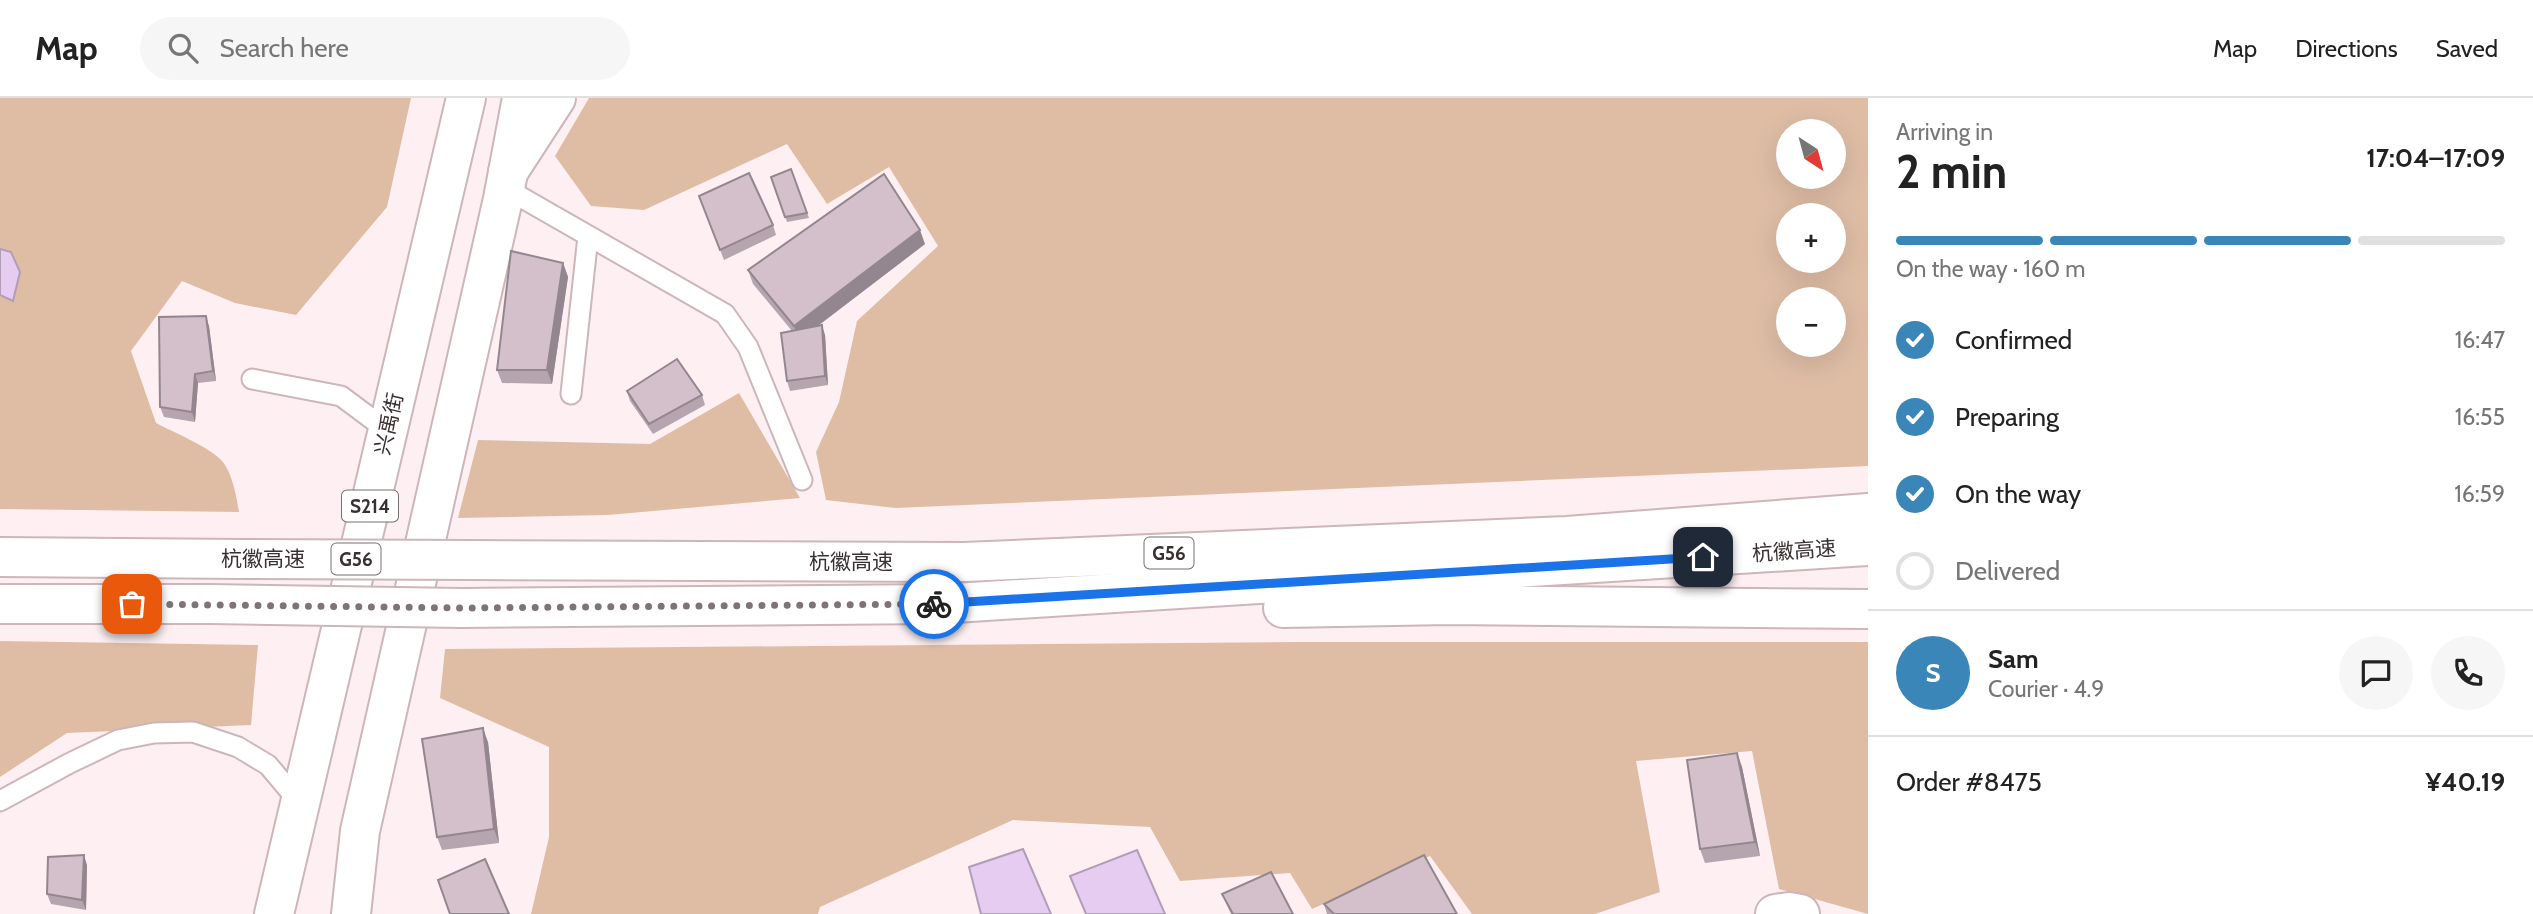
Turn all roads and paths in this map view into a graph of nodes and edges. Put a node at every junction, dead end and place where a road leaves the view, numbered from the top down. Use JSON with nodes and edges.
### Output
{"nodes":[{"id":1,"x":466,"y":98,"type":"edge"},
{"id":2,"x":522,"y":98,"type":"edge"},
{"id":3,"x":556,"y":98,"type":"edge"},
{"id":4,"x":506,"y":180,"type":"junction"},
{"id":5,"x":588,"y":236,"type":"junction"},
{"id":6,"x":252,"y":379,"type":"dead end"},
{"id":7,"x":571,"y":394,"type":"dead end"},
{"id":8,"x":388,"y":432,"type":"junction"},
{"id":9,"x":802,"y":480,"type":"dead end"},
{"id":10,"x":1868,"y":513,"type":"edge"},
{"id":11,"x":1868,"y":546,"type":"edge"},
{"id":12,"x":0,"y":558,"type":"edge"},
{"id":13,"x":0,"y":604,"type":"edge"},
{"id":14,"x":939,"y":604,"type":"junction"},
{"id":15,"x":1868,"y":609,"type":"edge"},
{"id":16,"x":0,"y":801,"type":"edge"},
{"id":17,"x":301,"y":804,"type":"junction"},
{"id":18,"x":274,"y":914,"type":"edge"},
{"id":19,"x":351,"y":914,"type":"edge"},
{"id":20,"x":1774,"y":914,"type":"edge"},
{"id":21,"x":1800,"y":914,"type":"edge"}],
"edges":[{"from":1,"to":8,"type":"main road","name":"兴禹街","number":"S214"},
{"from":2,"to":4,"type":"main road","number":"S214"},
{"from":3,"to":4,"type":"main road"},
{"from":4,"to":5,"type":"lane"},
{"from":4,"to":19,"type":"main road","number":"S214"},
{"from":5,"to":7,"type":"lane"},
{"from":5,"to":9,"type":"lane"},
{"from":6,"to":8,"type":"lane"},
{"from":8,"to":17,"type":"main road","name":"兴禹街","number":"S214"},
{"from":10,"to":12,"type":"main road","name":"杭徽高速","number":"G56","bridge":true},
{"from":11,"to":14,"type":"main road","name":"杭徽高速","number":"G56"},
{"from":13,"to":14,"type":"main road","name":"杭徽高速","number":"G56","bridge":true},
{"from":14,"to":15,"type":"main road"},
{"from":16,"to":17,"type":"lane"},
{"from":17,"to":18,"type":"main road","name":"兴禹街","number":"S214"},
{"from":20,"to":21,"type":"main road"}]}
